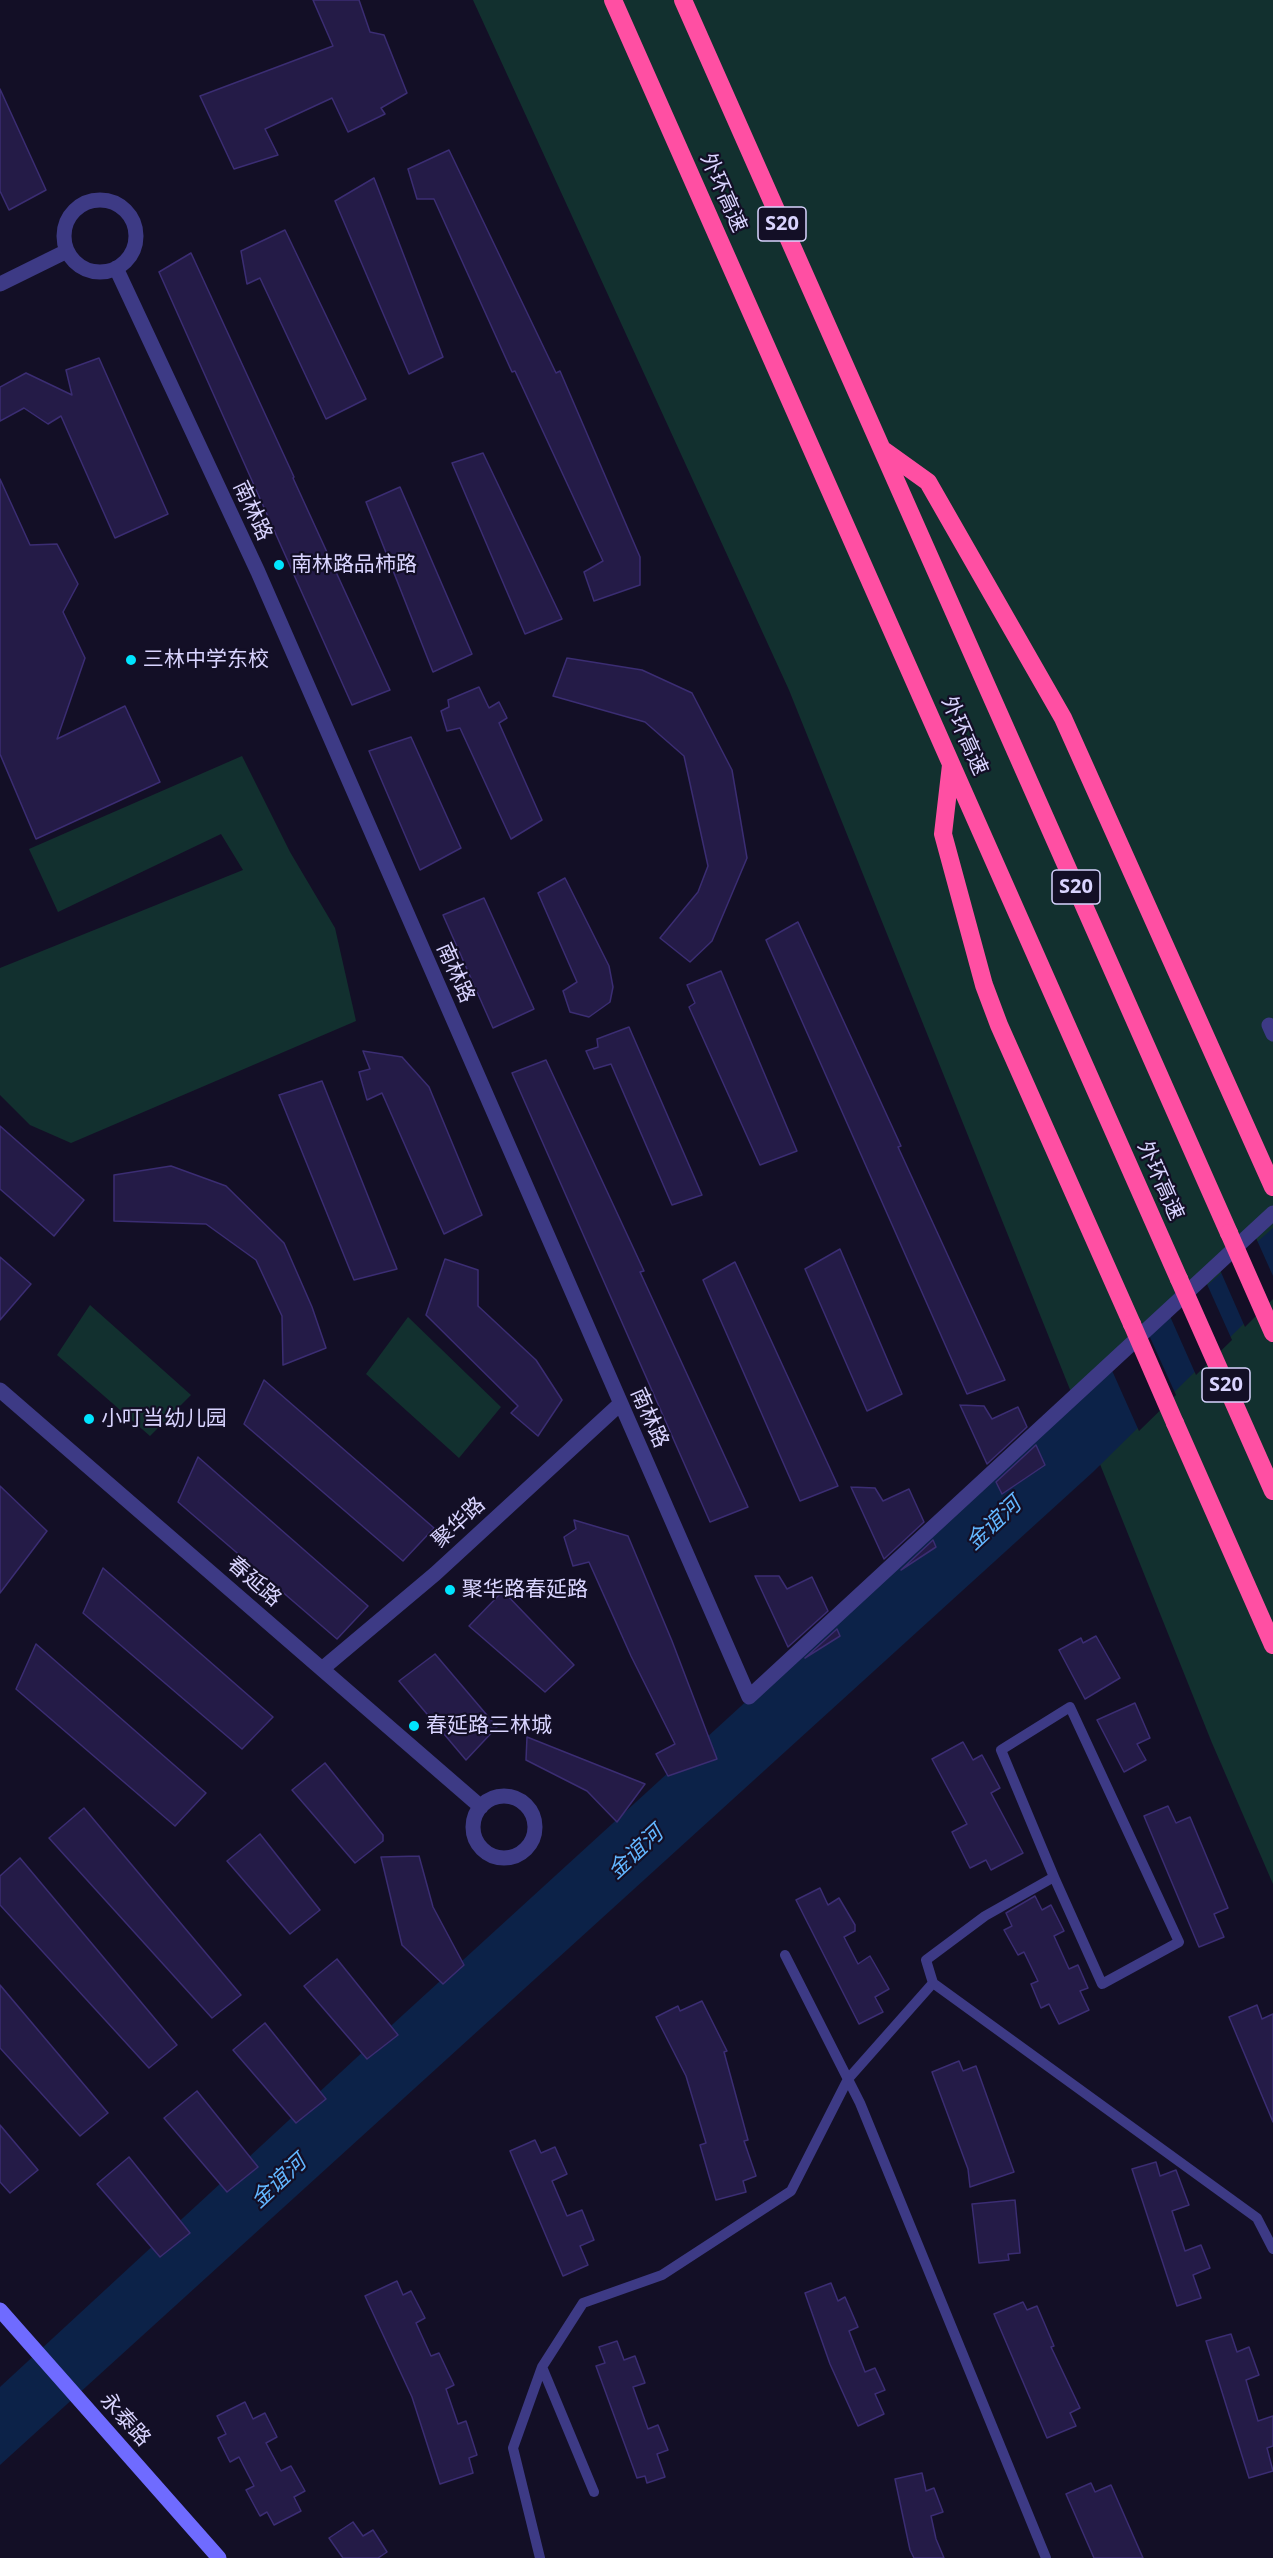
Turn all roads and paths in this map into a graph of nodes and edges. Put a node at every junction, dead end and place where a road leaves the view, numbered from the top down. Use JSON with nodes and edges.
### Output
{"nodes":[{"id":1,"x":613,"y":0,"type":"edge"},
{"id":2,"x":683,"y":0,"type":"edge"},
{"id":3,"x":67,"y":251,"type":"junction"},
{"id":4,"x":116,"y":268,"type":"junction"},
{"id":5,"x":0,"y":284,"type":"edge"},
{"id":6,"x":881,"y":447,"type":"junction"},
{"id":7,"x":951,"y":763,"type":"junction"},
{"id":8,"x":1273,"y":1187,"type":"edge"},
{"id":9,"x":1273,"y":1213,"type":"edge"},
{"id":10,"x":1273,"y":1333,"type":"edge"},
{"id":11,"x":0,"y":1390,"type":"edge"},
{"id":12,"x":620,"y":1404,"type":"junction"},
{"id":13,"x":1273,"y":1491,"type":"edge"},
{"id":14,"x":1273,"y":1645,"type":"edge"},
{"id":15,"x":322,"y":1669,"type":"junction"},
{"id":16,"x":481,"y":1807,"type":"junction"},
{"id":17,"x":1054,"y":1877,"type":"junction"},
{"id":18,"x":785,"y":1955,"type":"dead end"},
{"id":19,"x":933,"y":1983,"type":"junction"},
{"id":20,"x":848,"y":2079,"type":"junction"},
{"id":21,"x":1273,"y":2249,"type":"edge"},
{"id":22,"x":0,"y":2310,"type":"edge"},
{"id":23,"x":542,"y":2367,"type":"junction"},
{"id":24,"x":594,"y":2492,"type":"dead end"},
{"id":25,"x":219,"y":2558,"type":"edge"},
{"id":26,"x":540,"y":2558,"type":"edge"},
{"id":27,"x":1046,"y":2558,"type":"edge"}],
"edges":[{"from":1,"to":7,"type":"highway","name":"外环高速","number":"S20"},
{"from":2,"to":6,"type":"highway","name":"外环高速","number":"S20"},
{"from":3,"to":4,"type":"street"},
{"from":3,"to":4,"type":"street"},
{"from":3,"to":5,"type":"street"},
{"from":4,"to":12,"type":"street","name":"南林路"},
{"from":6,"to":8,"type":"highway"},
{"from":6,"to":10,"type":"highway","name":"外环高速","number":"S20","bridge":true},
{"from":7,"to":13,"type":"highway","name":"外环高速","number":"S20","bridge":true},
{"from":7,"to":14,"type":"highway","bridge":true},
{"from":9,"to":12,"type":"street","name":"南林路"},
{"from":11,"to":15,"type":"street","name":"春延路"},
{"from":12,"to":15,"type":"street","name":"聚华路"},
{"from":15,"to":16,"type":"street","name":"春延路"},
{"from":16,"to":16,"type":"street"},
{"from":17,"to":17,"type":"lane"},
{"from":17,"to":19,"type":"lane"},
{"from":18,"to":20,"type":"lane"},
{"from":19,"to":20,"type":"lane"},
{"from":19,"to":21,"type":"lane"},
{"from":20,"to":23,"type":"lane"},
{"from":20,"to":27,"type":"lane"},
{"from":22,"to":25,"type":"street","name":"永泰路"},
{"from":23,"to":24,"type":"lane"},
{"from":23,"to":26,"type":"lane"}]}
